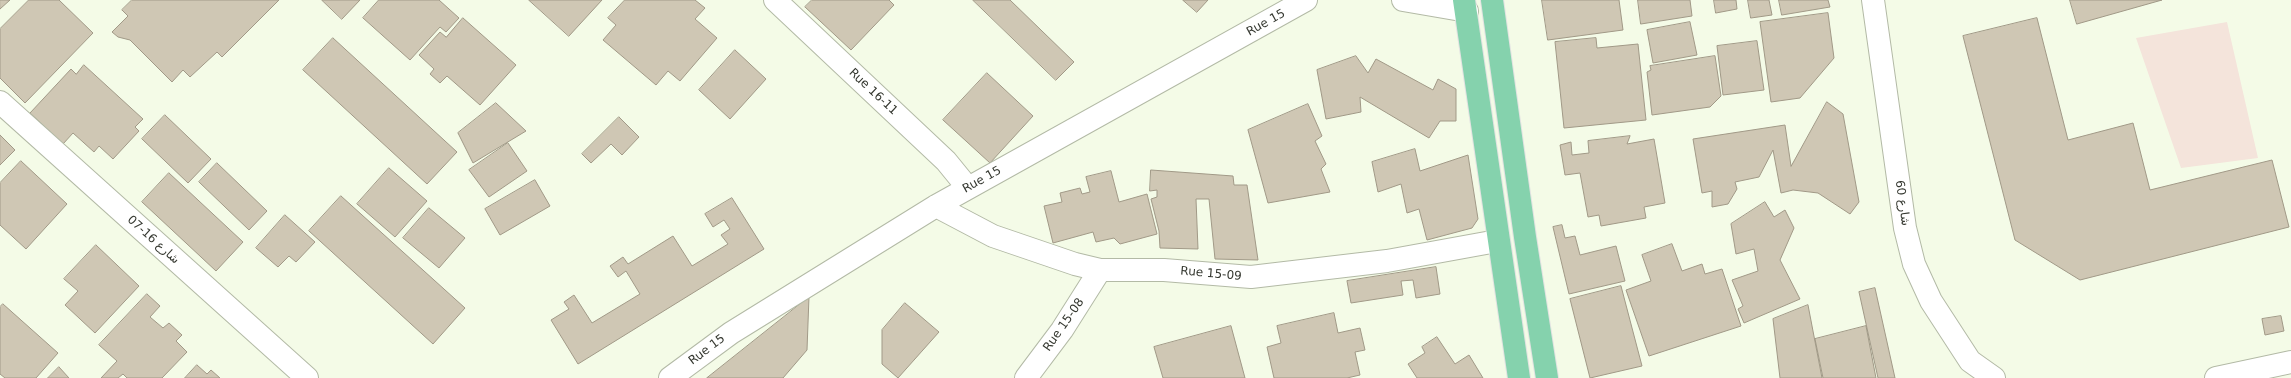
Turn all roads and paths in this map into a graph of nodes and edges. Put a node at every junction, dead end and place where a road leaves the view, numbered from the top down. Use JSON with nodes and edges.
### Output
{"nodes":[{"id":1,"x":775,"y":0,"type":"edge"},
{"id":2,"x":1306,"y":0,"type":"edge"},
{"id":3,"x":1403,"y":0,"type":"edge"},
{"id":4,"x":1492,"y":0,"type":"edge"},
{"id":5,"x":1876,"y":1,"type":"edge"},
{"id":6,"x":1465,"y":6,"type":"edge"},
{"id":7,"x":0,"y":102,"type":"edge"},
{"id":8,"x":968,"y":188,"type":"junction"},
{"id":9,"x":936,"y":206,"type":"junction"},
{"id":10,"x":1498,"y":241,"type":"junction"},
{"id":11,"x":1100,"y":270,"type":"junction"},
{"id":12,"x":2291,"y":362,"type":"edge"},
{"id":13,"x":307,"y":378,"type":"edge"},
{"id":14,"x":670,"y":378,"type":"edge"},
{"id":15,"x":1026,"y":378,"type":"edge"},
{"id":16,"x":1519,"y":378,"type":"edge"},
{"id":17,"x":1547,"y":378,"type":"edge"},
{"id":18,"x":1994,"y":378,"type":"edge"},
{"id":19,"x":2216,"y":378,"type":"edge"}],
"edges":[{"from":1,"to":8,"type":"street","name":"Rue 16-11"},
{"from":2,"to":8,"type":"street","name":"Rue 15"},
{"from":3,"to":6,"type":"street"},
{"from":4,"to":17,"type":"main road"},
{"from":5,"to":18,"type":"street","name":"شارع 60"},
{"from":6,"to":10,"type":"main road"},
{"from":7,"to":13,"type":"street","name":"شارع 16-07"},
{"from":8,"to":9,"type":"street","name":"Rue 15"},
{"from":9,"to":11,"type":"street","name":"Rue 15-09"},
{"from":9,"to":14,"type":"street","name":"Rue 15"},
{"from":10,"to":11,"type":"street","name":"Rue 15-09"},
{"from":10,"to":16,"type":"main road"},
{"from":11,"to":15,"type":"street","name":"Rue 15-08"},
{"from":12,"to":19,"type":"street"}]}
